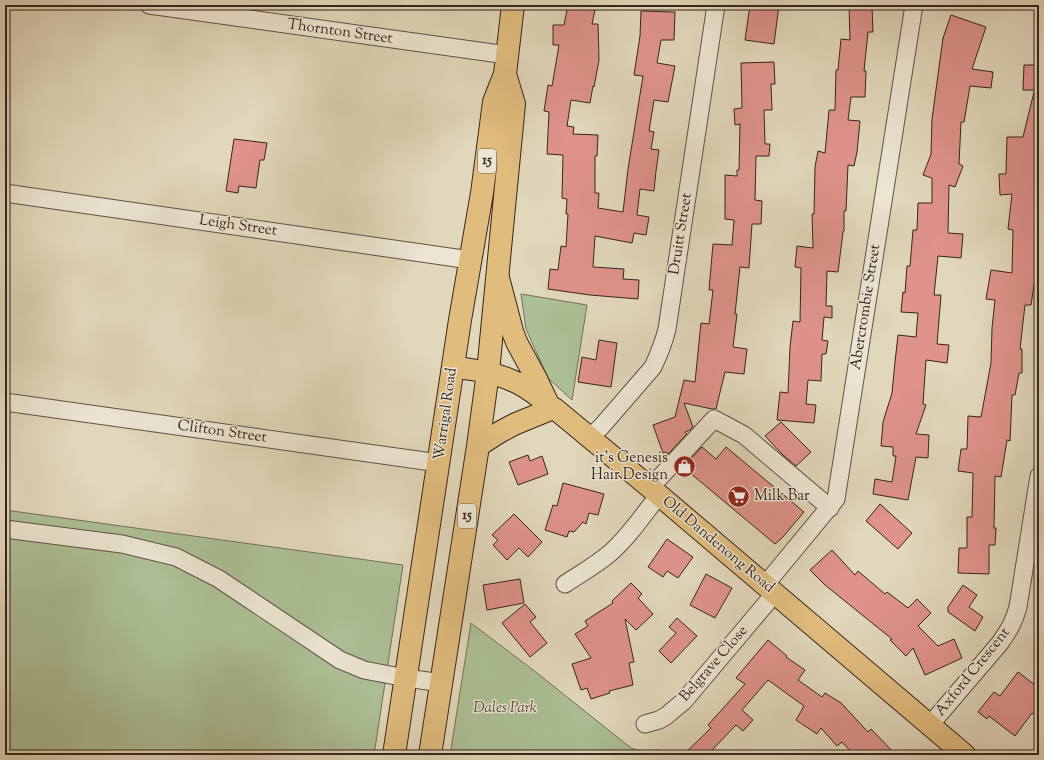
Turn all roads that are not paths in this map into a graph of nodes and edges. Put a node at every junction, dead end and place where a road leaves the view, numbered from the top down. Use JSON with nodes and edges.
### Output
{"nodes":[{"id":1,"x":149,"y":5,"type":"edge"},
{"id":2,"x":513,"y":5,"type":"edge"},
{"id":3,"x":716,"y":5,"type":"edge"},
{"id":4,"x":914,"y":5,"type":"edge"},
{"id":5,"x":506,"y":64,"type":"junction"},
{"id":6,"x":5,"y":193,"type":"edge"},
{"id":7,"x":470,"y":260,"type":"junction"},
{"id":8,"x":498,"y":273,"type":"junction"},
{"id":9,"x":453,"y":367,"type":"junction"},
{"id":10,"x":488,"y":372,"type":"junction"},
{"id":11,"x":5,"y":402,"type":"edge"},
{"id":12,"x":551,"y":406,"type":"junction"},
{"id":13,"x":590,"y":437,"type":"junction"},
{"id":14,"x":478,"y":446,"type":"junction"},
{"id":15,"x":439,"y":463,"type":"junction"},
{"id":16,"x":1039,"y":476,"type":"edge"},
{"id":17,"x":655,"y":491,"type":"junction"},
{"id":18,"x":830,"y":508,"type":"junction"},
{"id":19,"x":5,"y":529,"type":"edge"},
{"id":20,"x":565,"y":584,"type":"dead end"},
{"id":21,"x":770,"y":589,"type":"junction"},
{"id":22,"x":406,"y":678,"type":"junction"},
{"id":23,"x":442,"y":683,"type":"junction"},
{"id":24,"x":645,"y":724,"type":"dead end"},
{"id":25,"x":930,"y":725,"type":"junction"},
{"id":26,"x":394,"y":755,"type":"edge"},
{"id":27,"x":430,"y":755,"type":"edge"},
{"id":28,"x":965,"y":755,"type":"edge"}],
"edges":[{"from":1,"to":5,"type":"street","name":"Thornton Street"},
{"from":2,"to":5,"type":"highway","name":"Warrigal Road","number":"15"},
{"from":3,"to":13,"type":"street","name":"Druitt Street"},
{"from":4,"to":18,"type":"street","name":"Abercrombie Street"},
{"from":5,"to":7,"type":"highway","name":"Warrigal Road","number":"15"},
{"from":5,"to":8,"type":"highway","name":"Warrigal Road","number":"15"},
{"from":6,"to":7,"type":"street","name":"Leigh Street"},
{"from":7,"to":9,"type":"highway","name":"Warrigal Road","number":"15"},
{"from":8,"to":10,"type":"highway","name":"Warrigal Road","number":"15"},
{"from":8,"to":12,"type":"main road"},
{"from":9,"to":10,"type":"main road","name":"Old Dandenong Road"},
{"from":9,"to":15,"type":"highway","name":"Warrigal Road","number":"15"},
{"from":10,"to":12,"type":"main road","name":"Old Dandenong Road"},
{"from":10,"to":14,"type":"highway","name":"Warrigal Road","number":"15"},
{"from":11,"to":15,"type":"street","name":"Clifton Street"},
{"from":12,"to":13,"type":"main road","name":"Old Dandenong Road"},
{"from":12,"to":14,"type":"main road"},
{"from":13,"to":17,"type":"main road","name":"Old Dandenong Road"},
{"from":14,"to":23,"type":"highway","name":"Warrigal Road","number":"15"},
{"from":15,"to":22,"type":"highway","name":"Warrigal Road","number":"15"},
{"from":16,"to":25,"type":"street","name":"Axford Crescent"},
{"from":17,"to":18,"type":"street"},
{"from":17,"to":20,"type":"street"},
{"from":17,"to":21,"type":"main road","name":"Old Dandenong Road"},
{"from":18,"to":21,"type":"street","name":"Abercrombie Street"},
{"from":19,"to":22,"type":"street"},
{"from":21,"to":24,"type":"street","name":"Belgrave Close"},
{"from":21,"to":25,"type":"main road","name":"Old Dandenong Road"},
{"from":22,"to":23,"type":"street"},
{"from":22,"to":26,"type":"highway","name":"Warrigal Road","number":"15"},
{"from":23,"to":27,"type":"highway","name":"Warrigal Road","number":"15"},
{"from":25,"to":28,"type":"main road","name":"Old Dandenong Road"}]}
